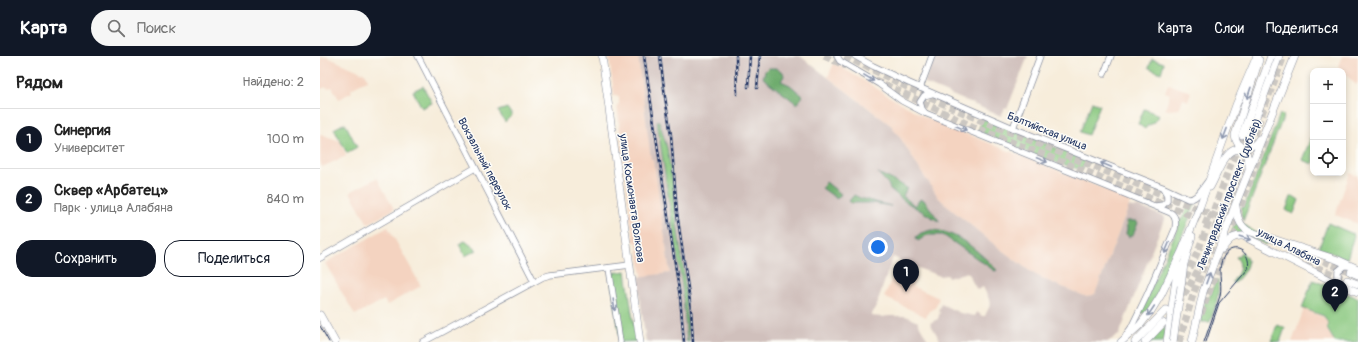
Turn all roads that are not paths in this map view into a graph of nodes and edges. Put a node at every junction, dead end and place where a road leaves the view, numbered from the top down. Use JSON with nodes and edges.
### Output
{"nodes":[{"id":1,"x":418,"y":56,"type":"edge"},
{"id":2,"x":602,"y":56,"type":"edge"},
{"id":3,"x":837,"y":56,"type":"edge"},
{"id":4,"x":855,"y":56,"type":"edge"},
{"id":5,"x":932,"y":56,"type":"edge"},
{"id":6,"x":1040,"y":56,"type":"edge"},
{"id":7,"x":1111,"y":56,"type":"edge"},
{"id":8,"x":1257,"y":56,"type":"edge"},
{"id":9,"x":1261,"y":56,"type":"edge"},
{"id":10,"x":1271,"y":56,"type":"edge"},
{"id":11,"x":1279,"y":56,"type":"edge"},
{"id":12,"x":1294,"y":56,"type":"edge"},
{"id":13,"x":1104,"y":74,"type":"dead end"},
{"id":14,"x":920,"y":88,"type":"junction"},
{"id":15,"x":935,"y":95,"type":"junction"},
{"id":16,"x":925,"y":113,"type":"junction"},
{"id":17,"x":1267,"y":127,"type":"junction"},
{"id":18,"x":1012,"y":128,"type":"junction"},
{"id":19,"x":475,"y":168,"type":"junction"},
{"id":20,"x":1247,"y":177,"type":"junction"},
{"id":21,"x":1209,"y":180,"type":"junction"},
{"id":22,"x":1162,"y":187,"type":"junction"},
{"id":23,"x":1236,"y":204,"type":"junction"},
{"id":24,"x":1154,"y":206,"type":"junction"},
{"id":25,"x":1200,"y":206,"type":"junction"},
{"id":26,"x":1196,"y":217,"type":"junction"},
{"id":27,"x":1182,"y":251,"type":"junction"},
{"id":28,"x":1216,"y":257,"type":"junction"},
{"id":29,"x":320,"y":258,"type":"edge"},
{"id":30,"x":630,"y":265,"type":"junction"},
{"id":31,"x":609,"y":268,"type":"junction"},
{"id":32,"x":1353,"y":269,"type":"edge"},
{"id":33,"x":1358,"y":275,"type":"edge"},
{"id":34,"x":534,"y":281,"type":"junction"},
{"id":35,"x":1345,"y":282,"type":"junction"},
{"id":36,"x":1358,"y":284,"type":"edge"},
{"id":37,"x":1358,"y":292,"type":"edge"},
{"id":38,"x":1166,"y":310,"type":"dead end"},
{"id":39,"x":320,"y":315,"type":"edge"},
{"id":40,"x":1163,"y":323,"type":"dead end"},
{"id":41,"x":335,"y":342,"type":"edge"},
{"id":42,"x":423,"y":342,"type":"edge"},
{"id":43,"x":620,"y":342,"type":"edge"},
{"id":44,"x":640,"y":342,"type":"edge"},
{"id":45,"x":1121,"y":342,"type":"edge"},
{"id":46,"x":1135,"y":342,"type":"edge"},
{"id":47,"x":1145,"y":342,"type":"edge"},
{"id":48,"x":1167,"y":342,"type":"edge"},
{"id":49,"x":1174,"y":342,"type":"edge"},
{"id":50,"x":1192,"y":342,"type":"edge"}],
"edges":[{"from":1,"to":19,"type":"street","name":"Вокзальный переулок"},
{"from":2,"to":30,"type":"main road","name":"улица Космонавта Волкова"},
{"from":3,"to":16,"type":"street","one_way":true},
{"from":4,"to":14,"type":"street","name":"Балтийская улица"},
{"from":5,"to":14,"type":"street"},
{"from":6,"to":18,"type":"street"},
{"from":7,"to":13,"type":"street"},
{"from":8,"to":21,"type":"main road","name":"Ленинградский проспект (дублёр)","one_way":true},
{"from":9,"to":17,"type":"main road","one_way":true},
{"from":10,"to":11,"type":"main road"},
{"from":12,"to":17,"type":"main road","name":"Ленинградский проспект (дублёр)"},
{"from":14,"to":15,"type":"street","name":"Балтийская улица"},
{"from":15,"to":16,"type":"street"},
{"from":15,"to":18,"type":"street","name":"Балтийская улица"},
{"from":16,"to":24,"type":"street","one_way":true},
{"from":17,"to":20,"type":"main road","name":"Ленинградский проспект (дублёр)"},
{"from":22,"to":18,"type":"street","name":"Балтийская улица","one_way":true},
{"from":19,"to":29,"type":"street"},
{"from":19,"to":34,"type":"street","name":"Вокзальный переулок"},
{"from":20,"to":23,"type":"main road","name":"Ленинградский проспект (дублёр)"},
{"from":20,"to":25,"type":"main road"},
{"from":21,"to":22,"type":"street","name":"Балтийская улица"},
{"from":21,"to":25,"type":"main road","name":"Ленинградский проспект (дублёр)"},
{"from":22,"to":24,"type":"street"},
{"from":23,"to":28,"type":"main road","name":"Ленинградский проспект (дублёр)"},
{"from":23,"to":32,"type":"main road","name":"улица Алабяна"},
{"from":24,"to":45,"type":"street","one_way":true},
{"from":25,"to":26,"type":"main road","name":"Ленинградский проспект (дублёр)"},
{"from":26,"to":27,"type":"main road"},
{"from":26,"to":49,"type":"main road","bridge":true},
{"from":27,"to":45,"type":"main road","one_way":true},
{"from":27,"to":48,"type":"main road"},
{"from":28,"to":35,"type":"main road","name":"улица Алабяна","one_way":true},
{"from":50,"to":28,"type":"main road","name":"Ленинградский проспект (дублёр)","one_way":true},
{"from":30,"to":31,"type":"street"},
{"from":30,"to":44,"type":"main road","name":"улица Космонавта Волкова"},
{"from":31,"to":34,"type":"street"},
{"from":31,"to":43,"type":"street","one_way":true},
{"from":32,"to":33,"type":"main road","name":"улица Алабяна"},
{"from":32,"to":35,"type":"street"},
{"from":34,"to":42,"type":"street"},
{"from":35,"to":36,"type":"main road"},
{"from":35,"to":37,"type":"main road","name":"улица Алабяна"},
{"from":38,"to":46,"type":"main road"},
{"from":39,"to":41,"type":"main road"},
{"from":40,"to":47,"type":"main road"}]}
